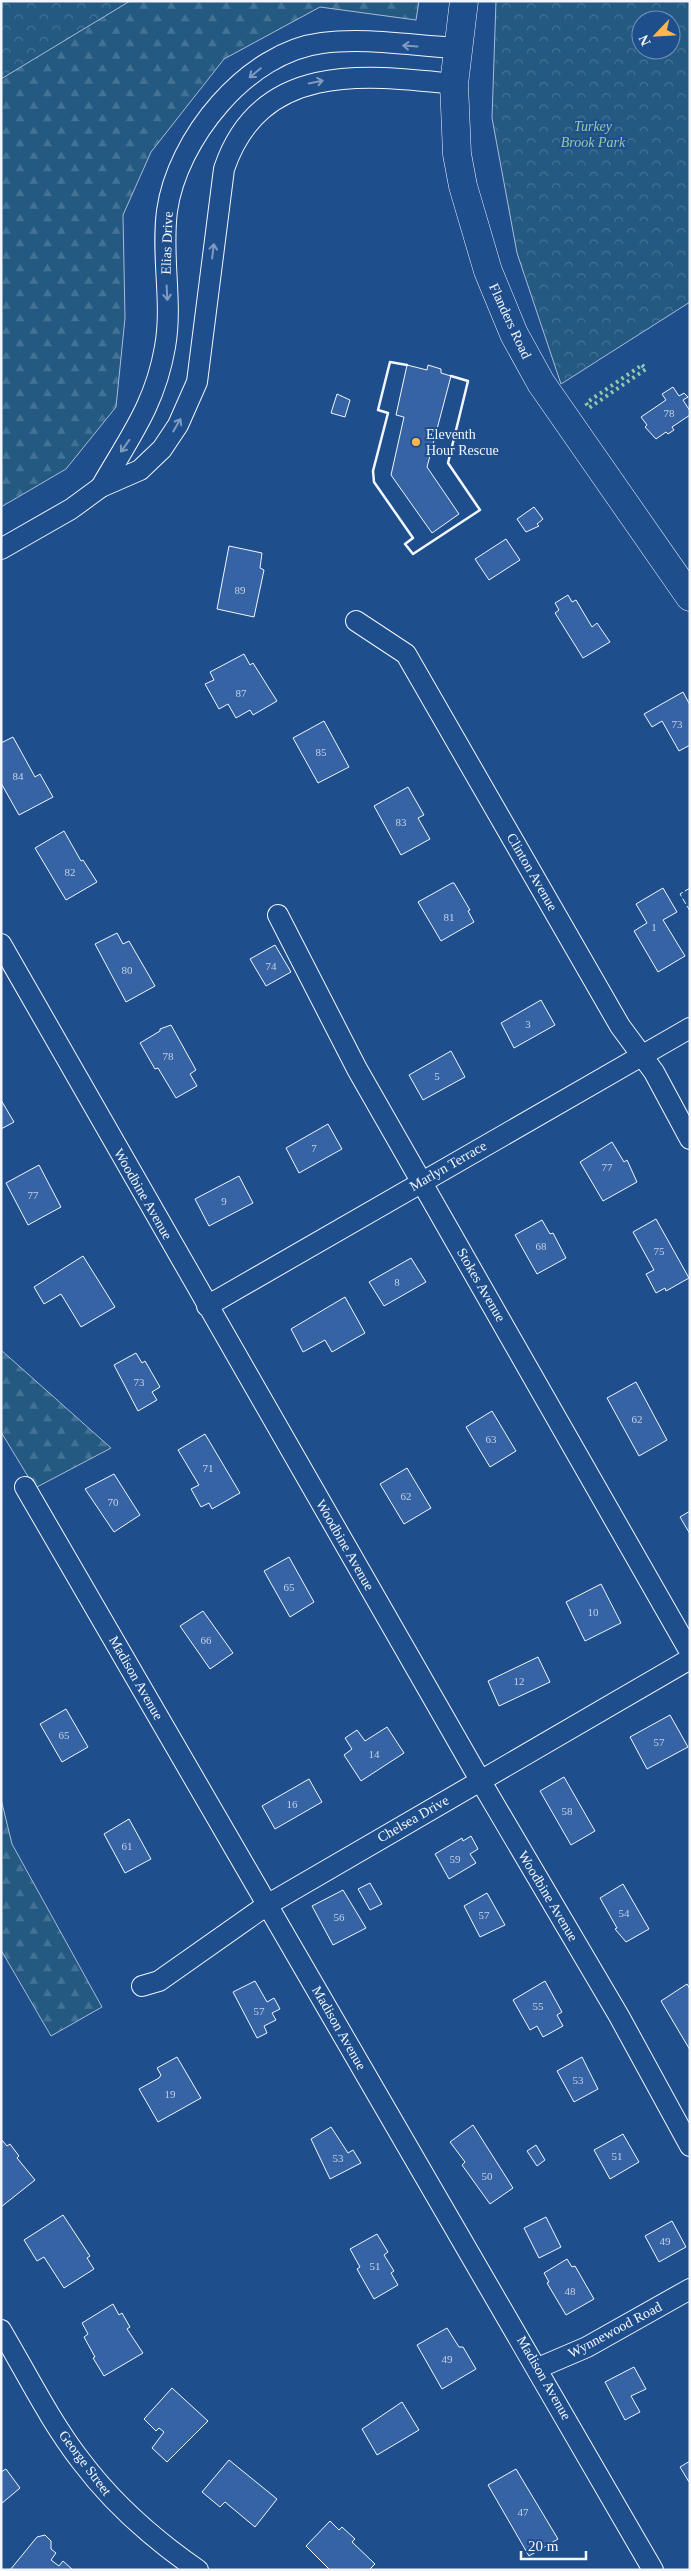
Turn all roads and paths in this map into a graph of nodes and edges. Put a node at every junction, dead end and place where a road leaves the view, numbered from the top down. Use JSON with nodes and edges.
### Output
{"nodes":[{"id":1,"x":464,"y":1,"type":"edge"},
{"id":2,"x":458,"y":48,"type":"junction"},
{"id":3,"x":454,"y":84,"type":"junction"},
{"id":4,"x":101,"y":487,"type":"junction"},
{"id":5,"x":1,"y":549,"type":"edge"},
{"id":6,"x":690,"y":597,"type":"edge"},
{"id":7,"x":356,"y":621,"type":"dead end"},
{"id":8,"x":278,"y":915,"type":"dead end"},
{"id":9,"x":1,"y":944,"type":"edge"},
{"id":10,"x":690,"y":1028,"type":"edge"},
{"id":11,"x":641,"y":1054,"type":"junction"},
{"id":12,"x":690,"y":1139,"type":"edge"},
{"id":13,"x":422,"y":1181,"type":"junction"},
{"id":14,"x":207,"y":1306,"type":"junction"},
{"id":15,"x":25,"y":1487,"type":"dead end"},
{"id":16,"x":690,"y":1652,"type":"edge"},
{"id":17,"x":690,"y":1659,"type":"edge"},
{"id":18,"x":480,"y":1780,"type":"junction"},
{"id":19,"x":267,"y":1905,"type":"junction"},
{"id":20,"x":142,"y":1986,"type":"dead end"},
{"id":21,"x":690,"y":2146,"type":"edge"},
{"id":22,"x":690,"y":2289,"type":"edge"},
{"id":23,"x":1,"y":2330,"type":"edge"},
{"id":24,"x":538,"y":2368,"type":"junction"},
{"id":25,"x":198,"y":2570,"type":"edge"},
{"id":26,"x":653,"y":2570,"type":"edge"}],
"edges":[{"from":1,"to":2,"type":"main road","name":"Flanders Road"},
{"from":2,"to":3,"type":"main road","name":"Flanders Road"},
{"from":2,"to":4,"type":"street","name":"Elias Drive","one_way":true},
{"from":4,"to":3,"type":"street","name":"Elias Drive","one_way":true},
{"from":3,"to":6,"type":"main road","name":"Flanders Road"},
{"from":4,"to":5,"type":"street","name":"Elias Drive"},
{"from":7,"to":11,"type":"street","name":"Clinton Avenue"},
{"from":8,"to":13,"type":"street","name":"Stokes Avenue"},
{"from":9,"to":14,"type":"street","name":"Woodbine Avenue"},
{"from":10,"to":11,"type":"street","name":"Marlyn Terrace"},
{"from":11,"to":12,"type":"street","name":"Clinton Avenue"},
{"from":11,"to":13,"type":"street","name":"Marlyn Terrace"},
{"from":13,"to":14,"type":"street","name":"Marlyn Terrace"},
{"from":13,"to":16,"type":"street","name":"Stokes Avenue"},
{"from":14,"to":18,"type":"street","name":"Woodbine Avenue"},
{"from":15,"to":19,"type":"street","name":"Madison Avenue"},
{"from":17,"to":18,"type":"street","name":"Chelsea Drive"},
{"from":18,"to":19,"type":"street","name":"Chelsea Drive"},
{"from":18,"to":21,"type":"street","name":"Woodbine Avenue"},
{"from":19,"to":20,"type":"street","name":"Chelsea Drive"},
{"from":19,"to":24,"type":"street","name":"Madison Avenue"},
{"from":22,"to":24,"type":"street","name":"Wynnewood Road"},
{"from":23,"to":25,"type":"street","name":"George Street"},
{"from":24,"to":26,"type":"street","name":"Madison Avenue"}]}
